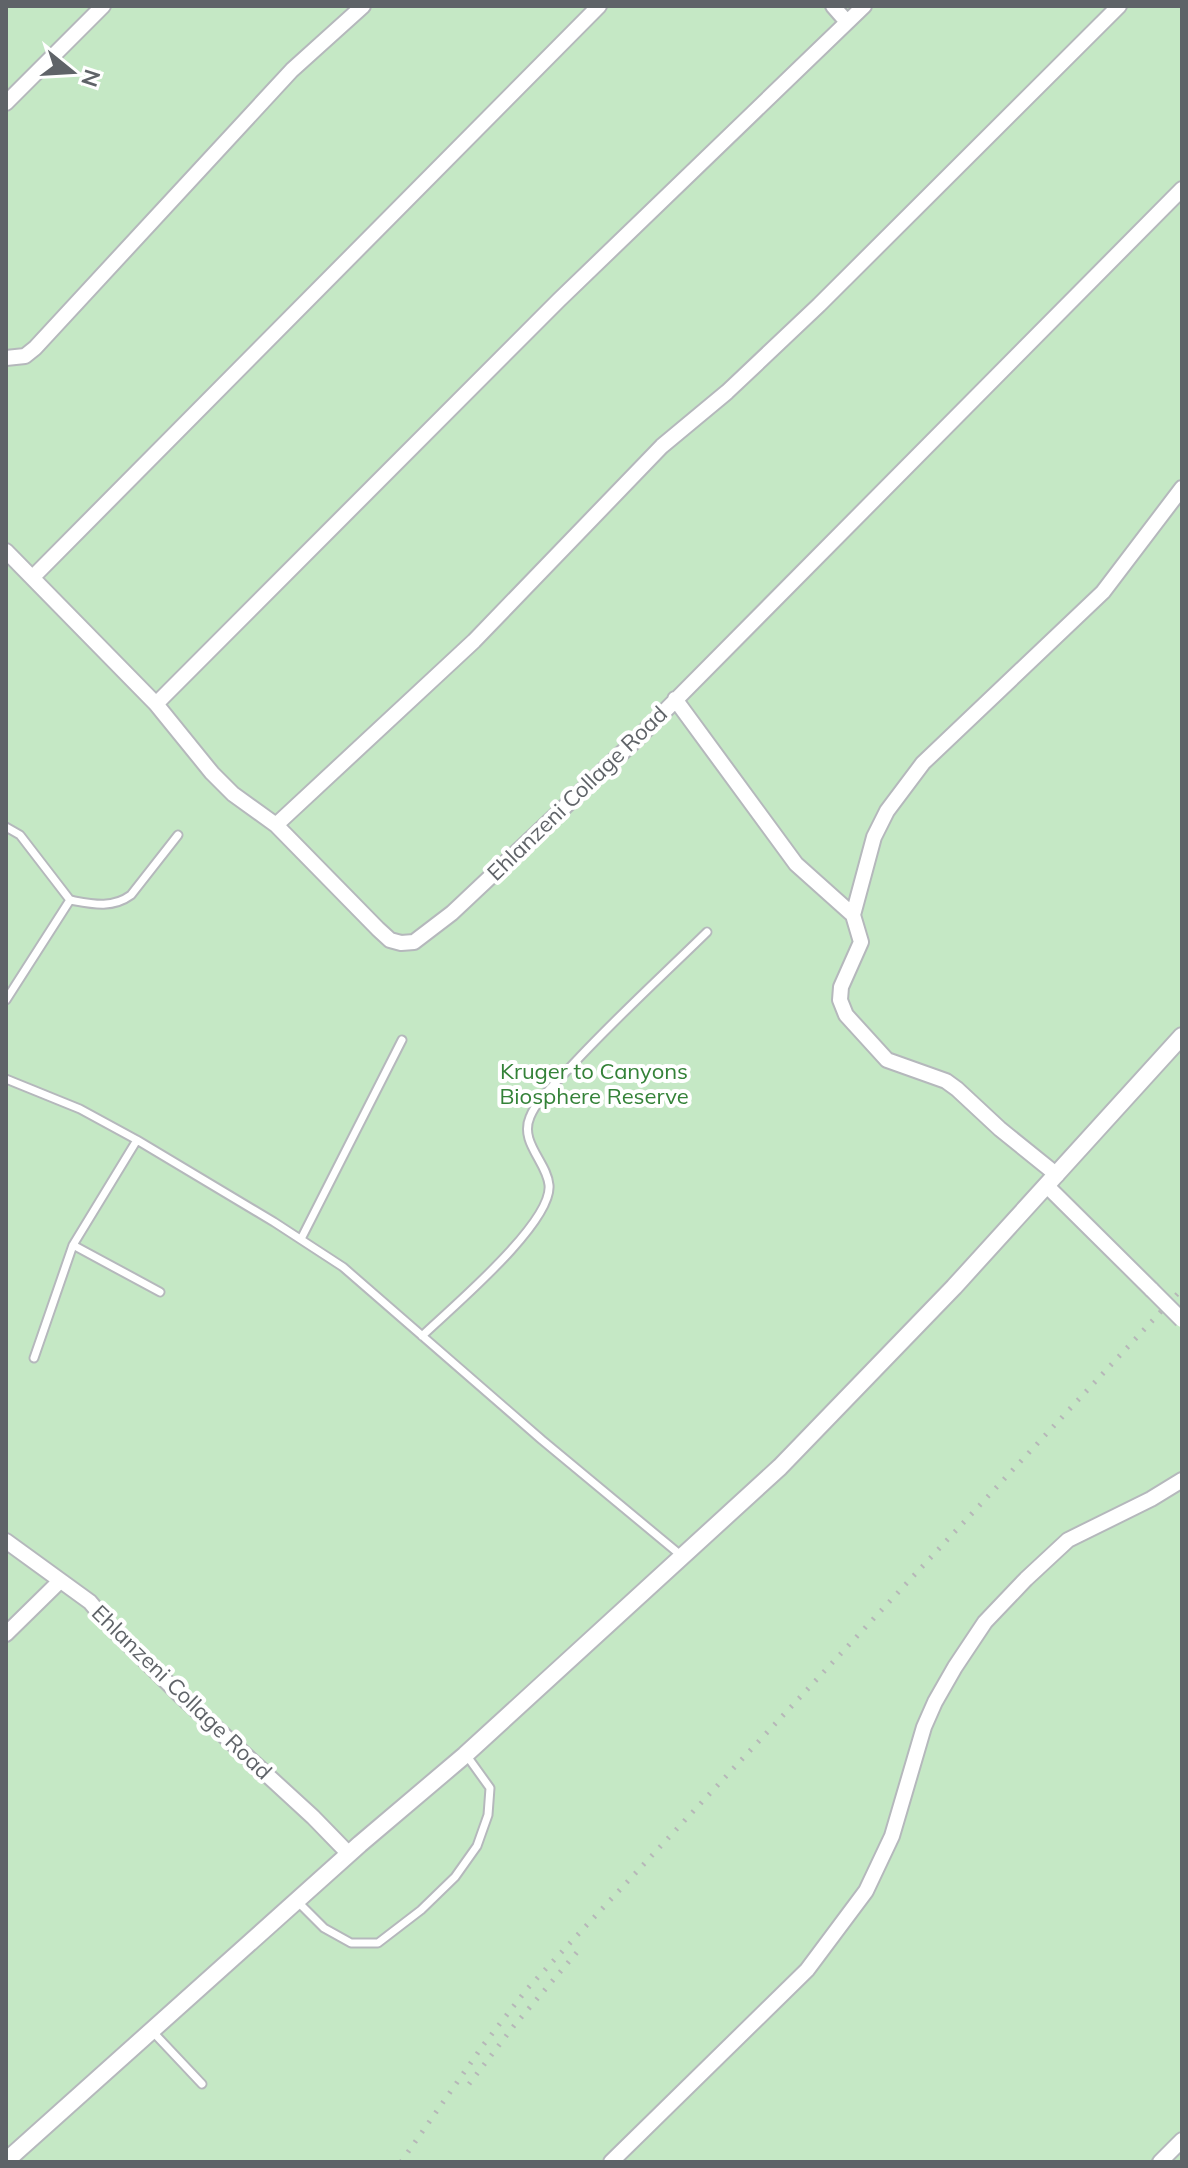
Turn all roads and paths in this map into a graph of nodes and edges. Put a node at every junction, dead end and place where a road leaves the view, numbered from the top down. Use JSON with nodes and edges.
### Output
{"nodes":[{"id":1,"x":103,"y":6,"type":"edge"},
{"id":2,"x":363,"y":6,"type":"edge"},
{"id":3,"x":599,"y":6,"type":"edge"},
{"id":4,"x":833,"y":6,"type":"edge"},
{"id":5,"x":864,"y":6,"type":"edge"},
{"id":6,"x":1119,"y":6,"type":"edge"},
{"id":7,"x":847,"y":22,"type":"junction"},
{"id":8,"x":6,"y":103,"type":"edge"},
{"id":9,"x":1182,"y":189,"type":"edge"},
{"id":10,"x":6,"y":358,"type":"edge"},
{"id":11,"x":1182,"y":488,"type":"edge"},
{"id":12,"x":6,"y":551,"type":"edge"},
{"id":13,"x":33,"y":577,"type":"junction"},
{"id":14,"x":675,"y":699,"type":"junction"},
{"id":15,"x":156,"y":704,"type":"junction"},
{"id":16,"x":276,"y":825,"type":"junction"},
{"id":17,"x":6,"y":827,"type":"edge"},
{"id":18,"x":178,"y":835,"type":"dead end"},
{"id":19,"x":70,"y":900,"type":"junction"},
{"id":20,"x":853,"y":915,"type":"junction"},
{"id":21,"x":707,"y":932,"type":"dead end"},
{"id":22,"x":6,"y":1000,"type":"edge"},
{"id":23,"x":1182,"y":1036,"type":"edge"},
{"id":24,"x":402,"y":1040,"type":"dead end"},
{"id":25,"x":6,"y":1079,"type":"edge"},
{"id":26,"x":137,"y":1140,"type":"junction"},
{"id":27,"x":1052,"y":1181,"type":"junction"},
{"id":28,"x":301,"y":1239,"type":"junction"},
{"id":29,"x":73,"y":1245,"type":"junction"},
{"id":30,"x":160,"y":1292,"type":"dead end"},
{"id":31,"x":1182,"y":1320,"type":"edge"},
{"id":32,"x":422,"y":1336,"type":"junction"},
{"id":33,"x":34,"y":1358,"type":"dead end"},
{"id":34,"x":1182,"y":1480,"type":"edge"},
{"id":35,"x":6,"y":1541,"type":"edge"},
{"id":36,"x":684,"y":1557,"type":"junction"},
{"id":37,"x":60,"y":1581,"type":"junction"},
{"id":38,"x":6,"y":1634,"type":"edge"},
{"id":39,"x":465,"y":1755,"type":"junction"},
{"id":40,"x":349,"y":1854,"type":"junction"},
{"id":41,"x":297,"y":1901,"type":"junction"},
{"id":42,"x":151,"y":2031,"type":"junction"},
{"id":43,"x":202,"y":2084,"type":"dead end"},
{"id":44,"x":1182,"y":2140,"type":"edge"},
{"id":45,"x":6,"y":2161,"type":"edge"},
{"id":46,"x":611,"y":2162,"type":"edge"},
{"id":47,"x":1160,"y":2162,"type":"edge"}],
"edges":[{"from":1,"to":8,"type":"street"},
{"from":2,"to":10,"type":"street"},
{"from":3,"to":13,"type":"street"},
{"from":4,"to":7,"type":"street"},
{"from":5,"to":7,"type":"street"},
{"from":6,"to":16,"type":"street"},
{"from":7,"to":15,"type":"street"},
{"from":9,"to":14,"type":"street"},
{"from":11,"to":20,"type":"street"},
{"from":12,"to":13,"type":"street","name":"Ehlanzeni Collage Road"},
{"from":13,"to":15,"type":"street","name":"Ehlanzeni Collage Road"},
{"from":14,"to":16,"type":"street","name":"Ehlanzeni Collage Road"},
{"from":14,"to":20,"type":"street","name":"Ehlanzeni Collage Road"},
{"from":15,"to":16,"type":"street","name":"Ehlanzeni Collage Road"},
{"from":17,"to":19,"type":"lane"},
{"from":18,"to":19,"type":"lane"},
{"from":19,"to":22,"type":"lane"},
{"from":20,"to":27,"type":"street"},
{"from":21,"to":32,"type":"lane"},
{"from":23,"to":27,"type":"street"},
{"from":24,"to":28,"type":"lane"},
{"from":25,"to":26,"type":"lane"},
{"from":26,"to":28,"type":"lane"},
{"from":26,"to":29,"type":"lane"},
{"from":27,"to":31,"type":"street","bridge":true},
{"from":27,"to":36,"type":"street"},
{"from":28,"to":32,"type":"lane"},
{"from":29,"to":30,"type":"lane"},
{"from":29,"to":33,"type":"lane"},
{"from":32,"to":36,"type":"lane"},
{"from":34,"to":46,"type":"street"},
{"from":35,"to":37,"type":"street","name":"Ehlanzeni Collage Road"},
{"from":36,"to":39,"type":"street"},
{"from":37,"to":38,"type":"street"},
{"from":37,"to":40,"type":"street","name":"Ehlanzeni Collage Road"},
{"from":39,"to":40,"type":"street"},
{"from":39,"to":41,"type":"lane"},
{"from":40,"to":41,"type":"street"},
{"from":41,"to":42,"type":"street"},
{"from":42,"to":43,"type":"lane"},
{"from":42,"to":45,"type":"street"},
{"from":44,"to":47,"type":"street"}]}
